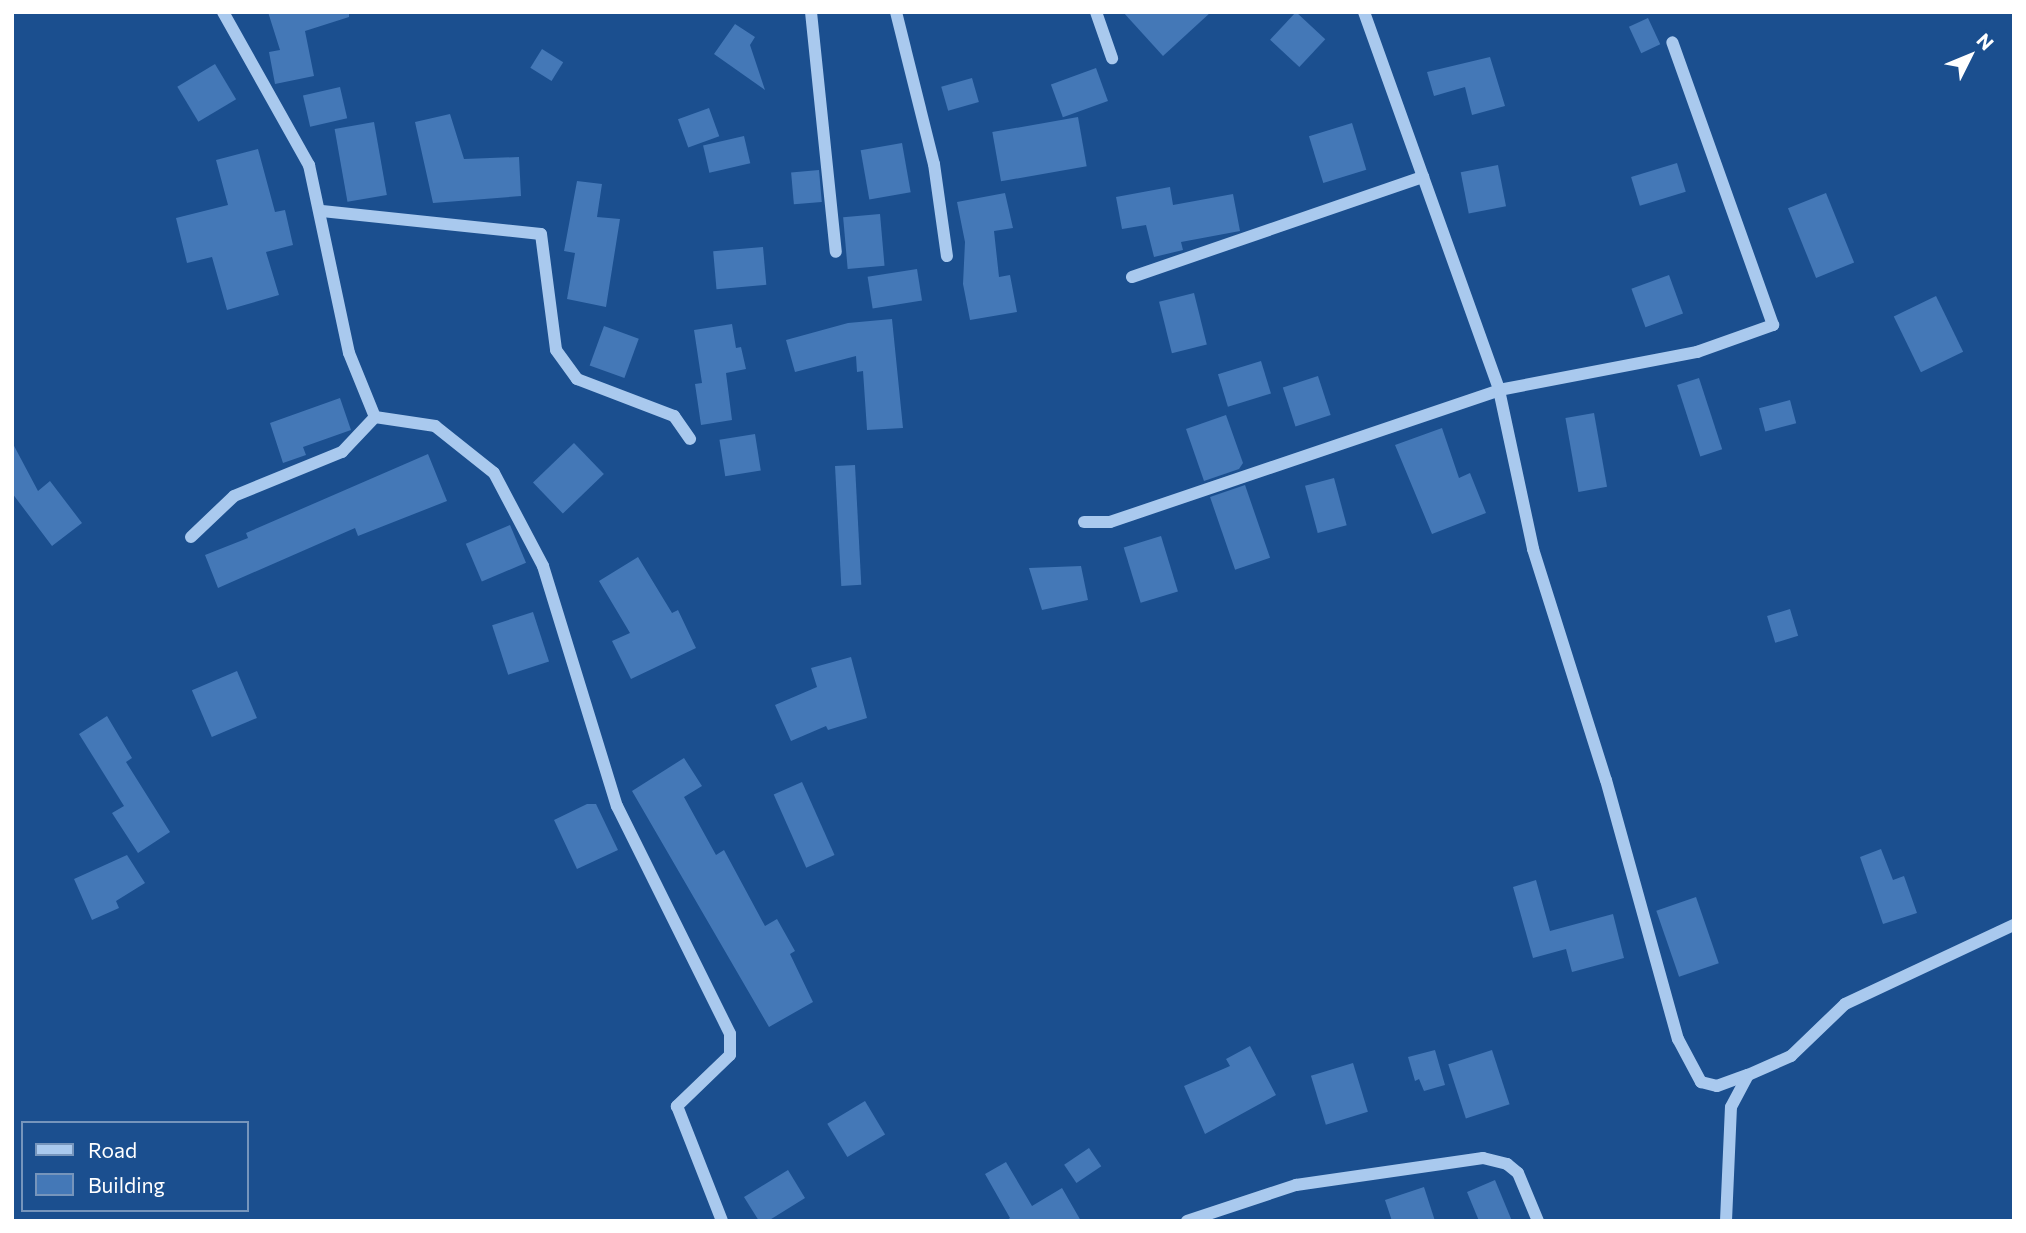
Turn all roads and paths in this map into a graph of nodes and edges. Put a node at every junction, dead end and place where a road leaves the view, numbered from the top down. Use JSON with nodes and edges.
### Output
{"nodes":[{"id":1,"x":223,"y":12,"type":"edge"},
{"id":2,"x":811,"y":12,"type":"edge"},
{"id":3,"x":896,"y":12,"type":"edge"},
{"id":4,"x":1096,"y":12,"type":"edge"},
{"id":5,"x":1364,"y":12,"type":"edge"},
{"id":6,"x":1672,"y":42,"type":"dead end"},
{"id":7,"x":1112,"y":58,"type":"dead end"},
{"id":8,"x":1423,"y":177,"type":"junction"},
{"id":9,"x":322,"y":211,"type":"junction"},
{"id":10,"x":836,"y":252,"type":"dead end"},
{"id":11,"x":947,"y":256,"type":"dead end"},
{"id":12,"x":1132,"y":277,"type":"dead end"},
{"id":13,"x":1499,"y":390,"type":"junction"},
{"id":14,"x":374,"y":418,"type":"junction"},
{"id":15,"x":690,"y":439,"type":"dead end"},
{"id":16,"x":1084,"y":522,"type":"dead end"},
{"id":17,"x":191,"y":537,"type":"dead end"},
{"id":18,"x":2014,"y":925,"type":"edge"},
{"id":19,"x":1748,"y":1075,"type":"junction"},
{"id":20,"x":722,"y":1221,"type":"edge"},
{"id":21,"x":1187,"y":1221,"type":"edge"},
{"id":22,"x":1538,"y":1221,"type":"edge"},
{"id":23,"x":1726,"y":1221,"type":"edge"}],
"edges":[{"from":1,"to":9,"type":"street"},
{"from":2,"to":10,"type":"street"},
{"from":3,"to":11,"type":"street"},
{"from":4,"to":7,"type":"street"},
{"from":5,"to":8,"type":"street"},
{"from":6,"to":13,"type":"street"},
{"from":8,"to":12,"type":"street"},
{"from":8,"to":13,"type":"street"},
{"from":9,"to":14,"type":"street"},
{"from":9,"to":15,"type":"street"},
{"from":13,"to":16,"type":"street"},
{"from":13,"to":19,"type":"street"},
{"from":14,"to":17,"type":"street"},
{"from":14,"to":20,"type":"street"},
{"from":18,"to":19,"type":"street"},
{"from":19,"to":23,"type":"street"},
{"from":21,"to":22,"type":"street"}]}
